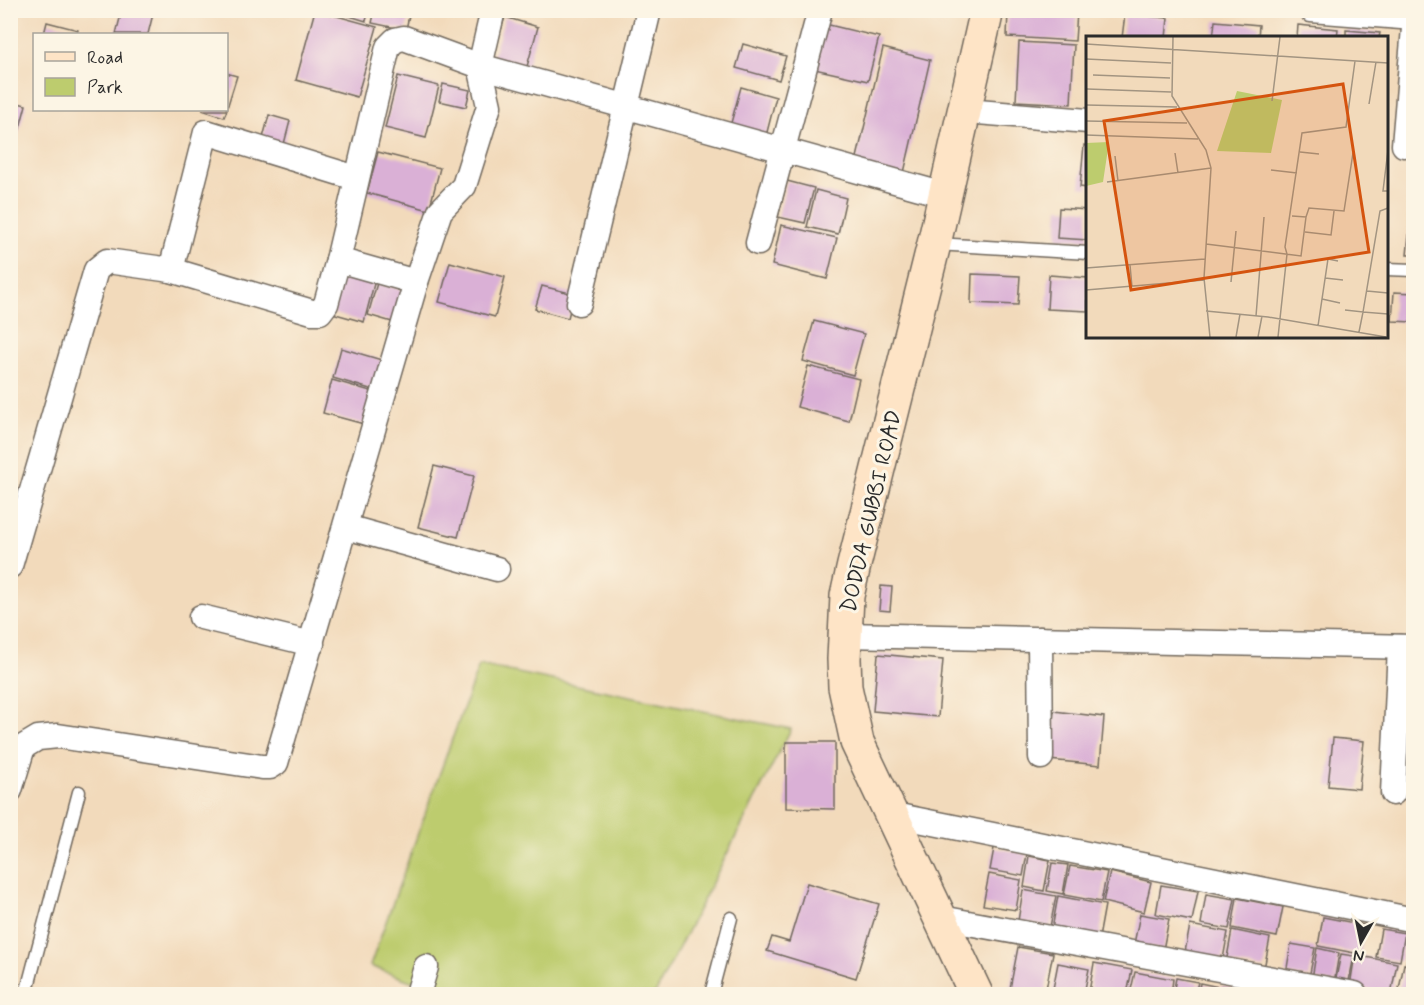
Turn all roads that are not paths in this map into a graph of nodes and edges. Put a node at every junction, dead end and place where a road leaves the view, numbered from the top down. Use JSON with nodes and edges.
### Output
{"nodes":[{"id":1,"x":494,"y":10,"type":"edge"},
{"id":2,"x":649,"y":10,"type":"edge"},
{"id":3,"x":820,"y":10,"type":"edge"},
{"id":4,"x":987,"y":10,"type":"edge"},
{"id":5,"x":1311,"y":10,"type":"edge"},
{"id":6,"x":1413,"y":18,"type":"edge"},
{"id":7,"x":1413,"y":28,"type":"edge"},
{"id":8,"x":480,"y":66,"type":"junction"},
{"id":9,"x":626,"y":107,"type":"junction"},
{"id":10,"x":965,"y":111,"type":"junction"},
{"id":11,"x":1086,"y":121,"type":"edge"},
{"id":12,"x":1401,"y":145,"type":"edge"},
{"id":13,"x":782,"y":151,"type":"junction"},
{"id":14,"x":356,"y":178,"type":"junction"},
{"id":15,"x":945,"y":195,"type":"junction"},
{"id":16,"x":758,"y":243,"type":"dead end"},
{"id":17,"x":934,"y":244,"type":"junction"},
{"id":18,"x":1086,"y":253,"type":"edge"},
{"id":19,"x":338,"y":260,"type":"junction"},
{"id":20,"x":1388,"y":269,"type":"edge"},
{"id":21,"x":171,"y":270,"type":"junction"},
{"id":22,"x":1413,"y":270,"type":"edge"},
{"id":23,"x":416,"y":282,"type":"junction"},
{"id":24,"x":579,"y":303,"type":"dead end"},
{"id":25,"x":346,"y":527,"type":"junction"},
{"id":26,"x":10,"y":566,"type":"edge"},
{"id":27,"x":497,"y":569,"type":"dead end"},
{"id":28,"x":201,"y":617,"type":"dead end"},
{"id":29,"x":844,"y":635,"type":"junction"},
{"id":30,"x":1040,"y":639,"type":"junction"},
{"id":31,"x":312,"y":644,"type":"junction"},
{"id":32,"x":1407,"y":647,"type":"edge"},
{"id":33,"x":1041,"y":757,"type":"dead end"},
{"id":34,"x":10,"y":790,"type":"edge"},
{"id":35,"x":79,"y":792,"type":"dead end"},
{"id":36,"x":1393,"y":793,"type":"dead end"},
{"id":37,"x":894,"y":815,"type":"junction"},
{"id":38,"x":731,"y":918,"type":"dead end"},
{"id":39,"x":941,"y":918,"type":"junction"},
{"id":40,"x":1413,"y":920,"type":"edge"},
{"id":41,"x":426,"y":967,"type":"dead end"},
{"id":42,"x":26,"y":994,"type":"edge"},
{"id":43,"x":418,"y":994,"type":"edge"},
{"id":44,"x":711,"y":994,"type":"edge"},
{"id":45,"x":976,"y":994,"type":"edge"},
{"id":46,"x":1355,"y":994,"type":"edge"}],
"edges":[{"from":1,"to":8,"type":"street"},
{"from":2,"to":9,"type":"street"},
{"from":3,"to":13,"type":"street"},
{"from":4,"to":10,"type":"main road","name":"DODDA GUBBI ROAD"},
{"from":5,"to":6,"type":"street"},
{"from":7,"to":12,"type":"street"},
{"from":8,"to":9,"type":"street"},
{"from":8,"to":14,"type":"street"},
{"from":8,"to":23,"type":"street"},
{"from":9,"to":13,"type":"street"},
{"from":9,"to":24,"type":"street"},
{"from":10,"to":11,"type":"street"},
{"from":10,"to":15,"type":"main road","name":"DODDA GUBBI ROAD"},
{"from":13,"to":15,"type":"street"},
{"from":13,"to":16,"type":"street"},
{"from":14,"to":19,"type":"street"},
{"from":14,"to":21,"type":"street"},
{"from":15,"to":17,"type":"main road","name":"DODDA GUBBI ROAD"},
{"from":17,"to":18,"type":"lane"},
{"from":17,"to":29,"type":"main road","name":"DODDA GUBBI ROAD"},
{"from":19,"to":21,"type":"street"},
{"from":19,"to":23,"type":"street"},
{"from":20,"to":22,"type":"lane"},
{"from":21,"to":26,"type":"street"},
{"from":23,"to":25,"type":"street"},
{"from":25,"to":27,"type":"street"},
{"from":25,"to":31,"type":"street"},
{"from":28,"to":31,"type":"street"},
{"from":29,"to":30,"type":"street"},
{"from":29,"to":37,"type":"main road","name":"DODDA GUBBI ROAD"},
{"from":30,"to":32,"type":"street"},
{"from":30,"to":33,"type":"street"},
{"from":31,"to":34,"type":"street"},
{"from":32,"to":36,"type":"street"},
{"from":35,"to":42,"type":"lane"},
{"from":37,"to":39,"type":"main road","name":"DODDA GUBBI ROAD"},
{"from":37,"to":40,"type":"street"},
{"from":38,"to":44,"type":"lane"},
{"from":39,"to":45,"type":"main road","name":"DODDA GUBBI ROAD"},
{"from":39,"to":46,"type":"street"},
{"from":41,"to":43,"type":"street"}]}
